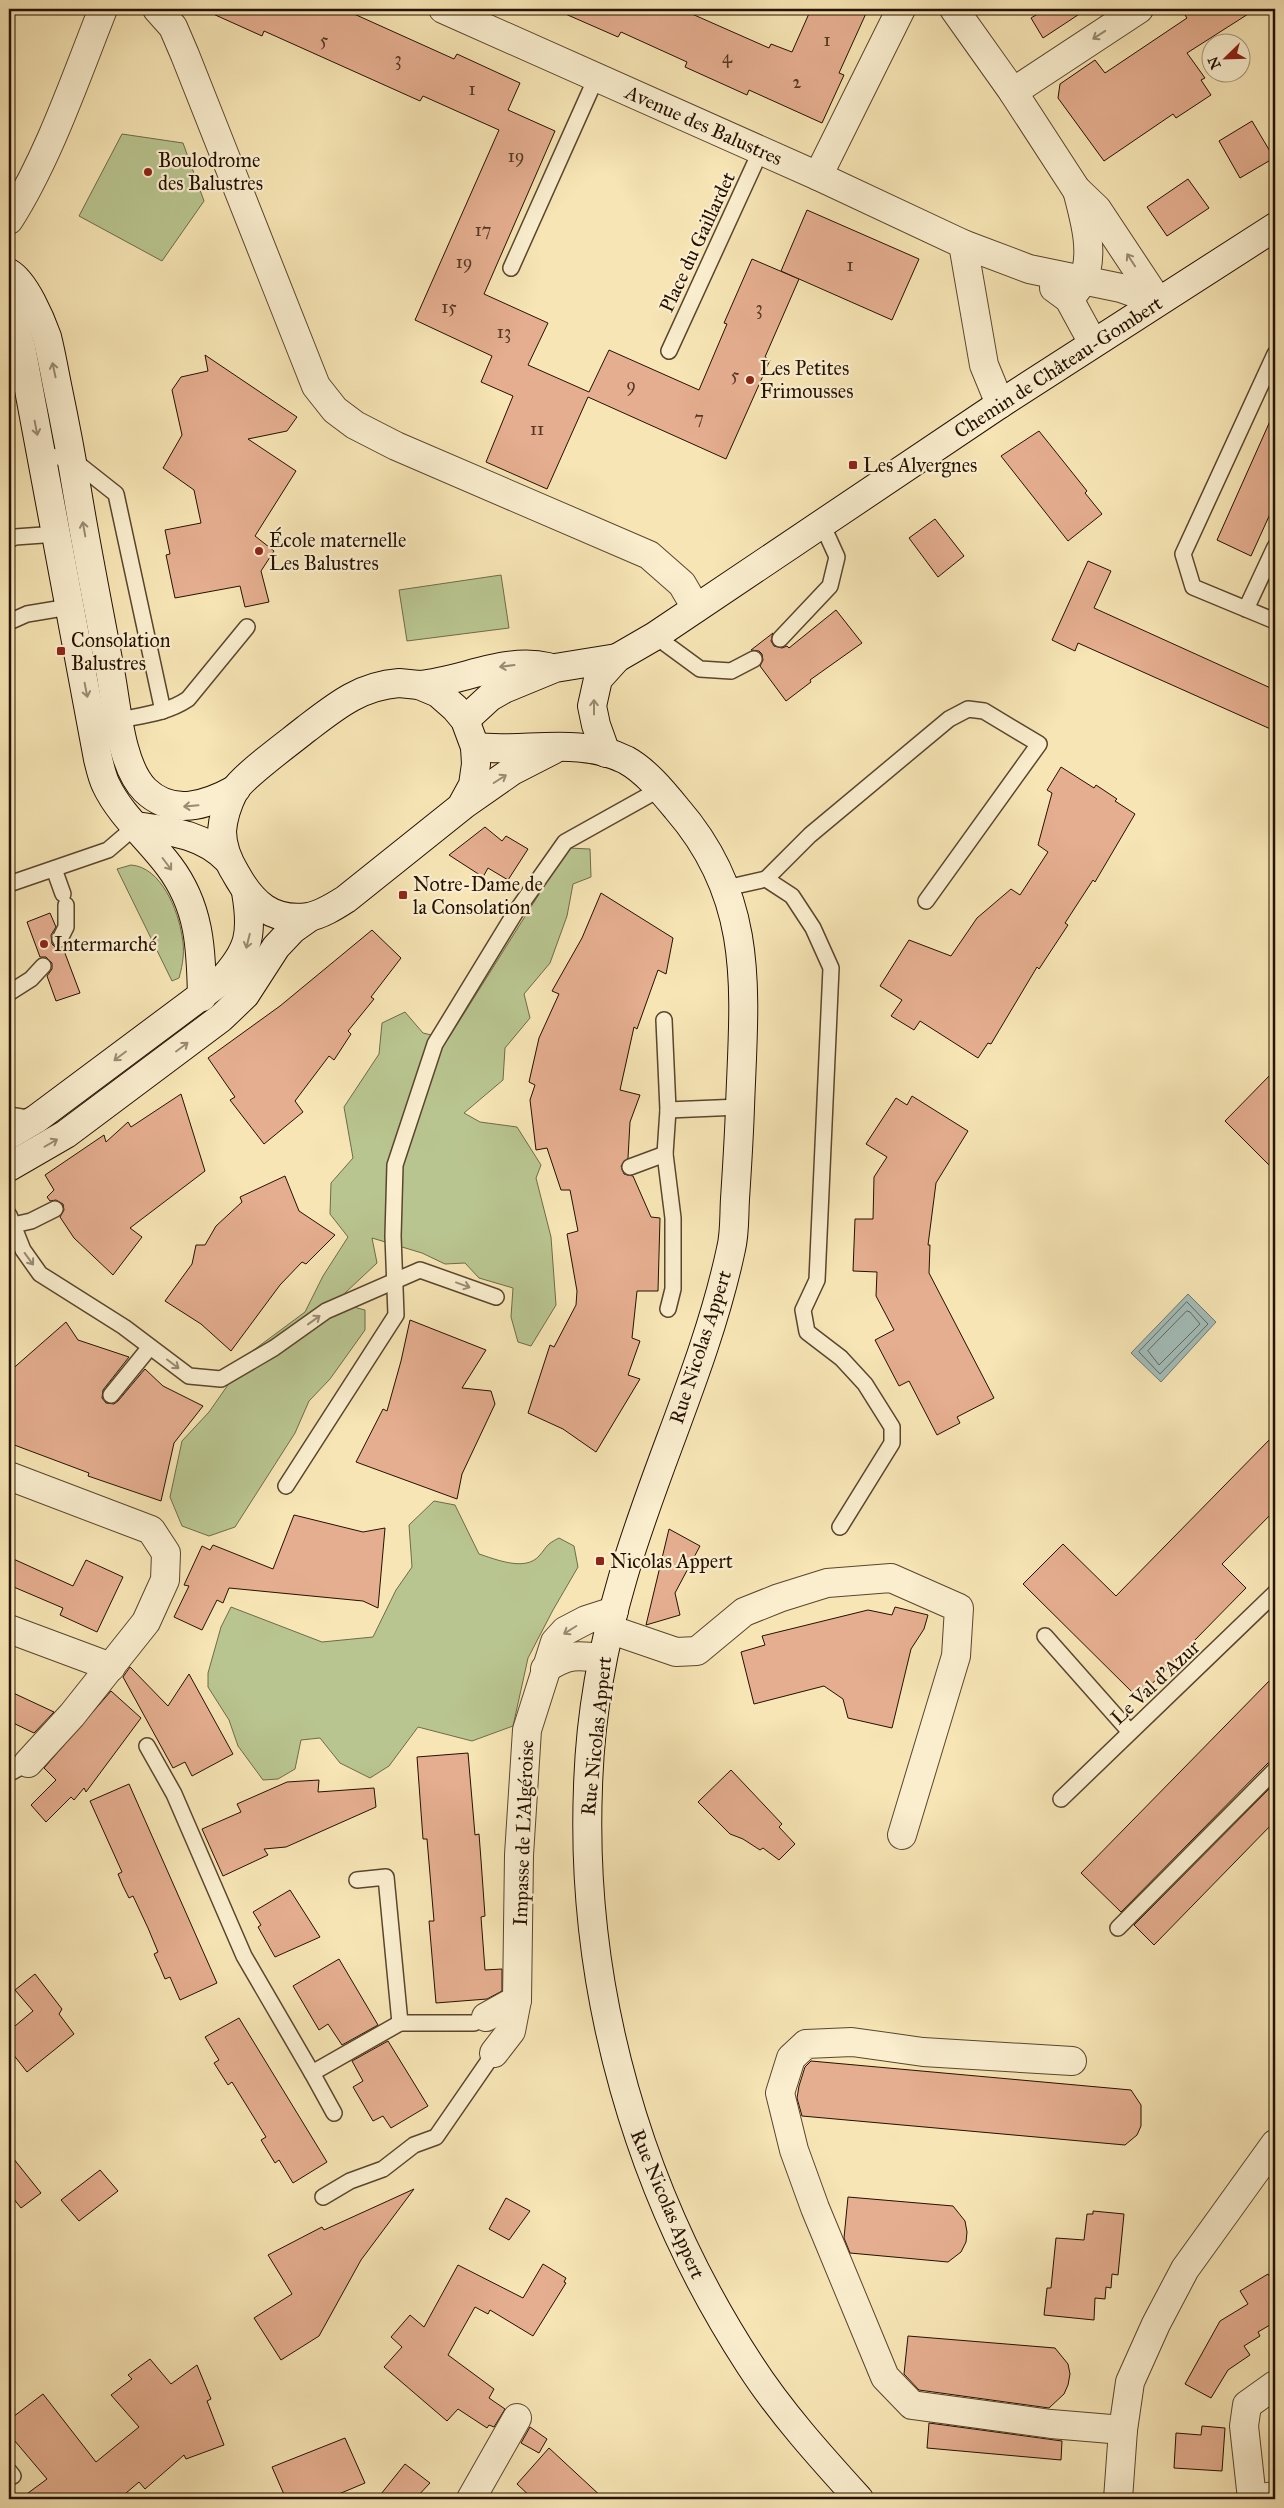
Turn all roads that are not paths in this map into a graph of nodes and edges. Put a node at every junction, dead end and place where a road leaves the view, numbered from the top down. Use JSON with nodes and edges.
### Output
{"nodes":[{"id":1,"x":103,"y":9,"type":"edge"},
{"id":2,"x":157,"y":9,"type":"edge"},
{"id":3,"x":445,"y":9,"type":"edge"},
{"id":4,"x":901,"y":9,"type":"edge"},
{"id":5,"x":954,"y":9,"type":"edge"},
{"id":6,"x":1139,"y":9,"type":"edge"},
{"id":7,"x":596,"y":78,"type":"junction"},
{"id":8,"x":1013,"y":92,"type":"junction"},
{"id":9,"x":761,"y":150,"type":"junction"},
{"id":10,"x":818,"y":176,"type":"junction"},
{"id":11,"x":1076,"y":189,"type":"junction"},
{"id":12,"x":9,"y":220,"type":"edge"},
{"id":13,"x":1275,"y":227,"type":"edge"},
{"id":14,"x":963,"y":244,"type":"junction"},
{"id":15,"x":511,"y":268,"type":"dead end"},
{"id":16,"x":9,"y":273,"type":"edge"},
{"id":17,"x":1076,"y":290,"type":"junction"},
{"id":18,"x":1158,"y":301,"type":"junction"},
{"id":19,"x":9,"y":312,"type":"edge"},
{"id":20,"x":1093,"y":344,"type":"junction"},
{"id":21,"x":669,"y":350,"type":"dead end"},
{"id":22,"x":1275,"y":354,"type":"edge"},
{"id":23,"x":1000,"y":404,"type":"junction"},
{"id":24,"x":41,"y":454,"type":"junction"},
{"id":25,"x":73,"y":460,"type":"junction"},
{"id":26,"x":822,"y":524,"type":"junction"},
{"id":27,"x":56,"y":534,"type":"junction"},
{"id":28,"x":9,"y":540,"type":"edge"},
{"id":29,"x":1275,"y":548,"type":"edge"},
{"id":30,"x":97,"y":602,"type":"junction"},
{"id":31,"x":70,"y":606,"type":"junction"},
{"id":32,"x":696,"y":608,"type":"junction"},
{"id":33,"x":1246,"y":609,"type":"junction"},
{"id":34,"x":1275,"y":621,"type":"edge"},
{"id":35,"x":9,"y":622,"type":"edge"},
{"id":36,"x":247,"y":627,"type":"dead end"},
{"id":37,"x":655,"y":636,"type":"junction"},
{"id":38,"x":780,"y":639,"type":"dead end"},
{"id":39,"x":617,"y":658,"type":"junction"},
{"id":40,"x":754,"y":659,"type":"dead end"},
{"id":41,"x":555,"y":668,"type":"junction"},
{"id":42,"x":420,"y":685,"type":"junction"},
{"id":43,"x":163,"y":712,"type":"junction"},
{"id":44,"x":119,"y":720,"type":"junction"},
{"id":45,"x":465,"y":720,"type":"junction"},
{"id":46,"x":475,"y":747,"type":"junction"},
{"id":47,"x":560,"y":747,"type":"junction"},
{"id":48,"x":606,"y":753,"type":"junction"},
{"id":49,"x":660,"y":788,"type":"junction"},
{"id":50,"x":236,"y":789,"type":"junction"},
{"id":51,"x":461,"y":807,"type":"junction"},
{"id":52,"x":136,"y":826,"type":"junction"},
{"id":53,"x":228,"y":860,"type":"junction"},
{"id":54,"x":54,"y":869,"type":"junction"},
{"id":55,"x":766,"y":879,"type":"junction"},
{"id":56,"x":9,"y":884,"type":"edge"},
{"id":57,"x":726,"y":888,"type":"junction"},
{"id":58,"x":246,"y":892,"type":"junction"},
{"id":59,"x":926,"y":901,"type":"dead end"},
{"id":60,"x":310,"y":917,"type":"junction"},
{"id":61,"x":60,"y":939,"type":"dead end"},
{"id":62,"x":43,"y":966,"type":"dead end"},
{"id":63,"x":9,"y":993,"type":"edge"},
{"id":64,"x":202,"y":997,"type":"junction"},
{"id":65,"x":664,"y":1020,"type":"dead end"},
{"id":66,"x":740,"y":1107,"type":"junction"},
{"id":67,"x":668,"y":1110,"type":"junction"},
{"id":68,"x":9,"y":1115,"type":"edge"},
{"id":69,"x":36,"y":1119,"type":"junction"},
{"id":70,"x":9,"y":1135,"type":"edge"},
{"id":71,"x":665,"y":1154,"type":"junction"},
{"id":72,"x":9,"y":1167,"type":"edge"},
{"id":73,"x":630,"y":1167,"type":"dead end"},
{"id":74,"x":55,"y":1210,"type":"dead end"},
{"id":75,"x":10,"y":1222,"type":"edge"},
{"id":76,"x":395,"y":1282,"type":"junction"},
{"id":77,"x":496,"y":1297,"type":"dead end"},
{"id":78,"x":668,"y":1308,"type":"dead end"},
{"id":79,"x":150,"y":1347,"type":"junction"},
{"id":80,"x":111,"y":1395,"type":"dead end"},
{"id":81,"x":9,"y":1476,"type":"edge"},
{"id":82,"x":286,"y":1486,"type":"dead end"},
{"id":83,"x":840,"y":1527,"type":"dead end"},
{"id":84,"x":1275,"y":1593,"type":"edge"},
{"id":85,"x":612,"y":1620,"type":"junction"},
{"id":86,"x":9,"y":1629,"type":"edge"},
{"id":87,"x":1045,"y":1636,"type":"dead end"},
{"id":88,"x":602,"y":1658,"type":"junction"},
{"id":89,"x":111,"y":1667,"type":"junction"},
{"id":90,"x":545,"y":1669,"type":"junction"},
{"id":91,"x":1130,"y":1732,"type":"junction"},
{"id":92,"x":147,"y":1746,"type":"dead end"},
{"id":93,"x":18,"y":1767,"type":"edge"},
{"id":94,"x":1275,"y":1770,"type":"edge"},
{"id":95,"x":1061,"y":1799,"type":"dead end"},
{"id":96,"x":902,"y":1834,"type":"dead end"},
{"id":97,"x":357,"y":1880,"type":"dead end"},
{"id":98,"x":1118,"y":1928,"type":"dead end"},
{"id":99,"x":517,"y":2000,"type":"junction"},
{"id":100,"x":486,"y":2017,"type":"joint"},
{"id":101,"x":400,"y":2023,"type":"junction"},
{"id":102,"x":494,"y":2053,"type":"joint"},
{"id":103,"x":1072,"y":2061,"type":"dead end"},
{"id":104,"x":312,"y":2073,"type":"junction"},
{"id":105,"x":334,"y":2113,"type":"dead end"},
{"id":106,"x":1275,"y":2144,"type":"edge"},
{"id":107,"x":323,"y":2197,"type":"dead end"},
{"id":108,"x":1275,"y":2385,"type":"edge"},
{"id":109,"x":517,"y":2418,"type":"dead end"},
{"id":110,"x":1123,"y":2430,"type":"junction"},
{"id":111,"x":1275,"y":2496,"type":"edge"},
{"id":112,"x":471,"y":2499,"type":"edge"},
{"id":113,"x":859,"y":2499,"type":"edge"},
{"id":114,"x":1118,"y":2499,"type":"edge"},
{"id":115,"x":1252,"y":2499,"type":"edge"}],
"edges":[{"from":1,"to":12,"type":"street"},
{"from":2,"to":32,"type":"street"},
{"from":3,"to":7,"type":"street","name":"Avenue des Balustres"},
{"from":4,"to":10,"type":"street"},
{"from":5,"to":8,"type":"street"},
{"from":6,"to":8,"type":"street","one_way":true},
{"from":7,"to":9,"type":"street","name":"Avenue des Balustres"},
{"from":7,"to":15,"type":"lane"},
{"from":8,"to":11,"type":"street"},
{"from":9,"to":10,"type":"street","name":"Avenue des Balustres"},
{"from":9,"to":21,"type":"lane","name":"Place du Gaillardet"},
{"from":10,"to":14,"type":"street","name":"Avenue des Balustres"},
{"from":11,"to":17,"type":"street"},
{"from":18,"to":11,"type":"street","one_way":true},
{"from":13,"to":18,"type":"street","name":"Chemin de Château-Gombert"},
{"from":14,"to":17,"type":"street","name":"Avenue des Balustres"},
{"from":14,"to":23,"type":"street"},
{"from":25,"to":16,"type":"street","one_way":true},
{"from":17,"to":18,"type":"street","name":"Avenue des Balustres"},
{"from":17,"to":20,"type":"street"},
{"from":18,"to":20,"type":"street","name":"Chemin de Château-Gombert"},
{"from":19,"to":24,"type":"street","one_way":true},
{"from":20,"to":23,"type":"street","name":"Chemin de Château-Gombert"},
{"from":22,"to":33,"type":"lane"},
{"from":23,"to":26,"type":"street","name":"Chemin de Château-Gombert"},
{"from":24,"to":25,"type":"lane"},
{"from":24,"to":27,"type":"street"},
{"from":30,"to":25,"type":"street","one_way":true},
{"from":25,"to":43,"type":"lane"},
{"from":26,"to":32,"type":"street","name":"Chemin de Château-Gombert"},
{"from":26,"to":38,"type":"lane"},
{"from":27,"to":28,"type":"lane"},
{"from":27,"to":30,"type":"lane"},
{"from":27,"to":31,"type":"street"},
{"from":29,"to":33,"type":"lane"},
{"from":30,"to":31,"type":"lane"},
{"from":30,"to":44,"type":"street"},
{"from":31,"to":35,"type":"lane"},
{"from":31,"to":52,"type":"street","one_way":true},
{"from":32,"to":37,"type":"street","name":"Chemin de Château-Gombert"},
{"from":33,"to":34,"type":"lane"},
{"from":36,"to":43,"type":"lane"},
{"from":37,"to":39,"type":"street","name":"Chemin de Château-Gombert"},
{"from":37,"to":40,"type":"lane"},
{"from":39,"to":41,"type":"street","name":"Chemin de Château-Gombert"},
{"from":48,"to":39,"type":"street","name":"Chemin de Château-Gombert","one_way":true},
{"from":41,"to":42,"type":"street","name":"Chemin de Château-Gombert","one_way":true},
{"from":41,"to":45,"type":"street","name":"Chemin de Château-Gombert"},
{"from":42,"to":45,"type":"street"},
{"from":42,"to":50,"type":"street"},
{"from":43,"to":44,"type":"lane"},
{"from":50,"to":44,"type":"street","one_way":true},
{"from":45,"to":46,"type":"street"},
{"from":46,"to":47,"type":"street","name":"Rue Nicolas Appert"},
{"from":46,"to":51,"type":"street"},
{"from":47,"to":48,"type":"street","name":"Rue Nicolas Appert"},
{"from":51,"to":47,"type":"street","one_way":true},
{"from":48,"to":49,"type":"street","name":"Rue Nicolas Appert"},
{"from":49,"to":57,"type":"street","name":"Rue Nicolas Appert"},
{"from":49,"to":76,"type":"lane"},
{"from":50,"to":53,"type":"street"},
{"from":51,"to":60,"type":"street"},
{"from":52,"to":53,"type":"street"},
{"from":52,"to":54,"type":"lane"},
{"from":52,"to":64,"type":"street","one_way":true},
{"from":53,"to":58,"type":"street"},
{"from":54,"to":56,"type":"lane"},
{"from":54,"to":61,"type":"lane"},
{"from":55,"to":57,"type":"lane"},
{"from":55,"to":59,"type":"lane"},
{"from":55,"to":83,"type":"lane"},
{"from":57,"to":66,"type":"street","name":"Rue Nicolas Appert"},
{"from":58,"to":60,"type":"street"},
{"from":58,"to":64,"type":"street","one_way":true},
{"from":72,"to":60,"type":"street","one_way":true},
{"from":62,"to":63,"type":"lane"},
{"from":64,"to":69,"type":"street","one_way":true},
{"from":65,"to":67,"type":"lane"},
{"from":66,"to":67,"type":"lane"},
{"from":66,"to":85,"type":"street","name":"Rue Nicolas Appert"},
{"from":67,"to":71,"type":"lane"},
{"from":68,"to":69,"type":"lane"},
{"from":69,"to":70,"type":"street"},
{"from":71,"to":73,"type":"lane"},
{"from":71,"to":78,"type":"lane"},
{"from":74,"to":75,"type":"lane"},
{"from":75,"to":79,"type":"lane","one_way":true},
{"from":76,"to":77,"type":"lane","one_way":true},
{"from":79,"to":76,"type":"lane","one_way":true},
{"from":76,"to":82,"type":"lane"},
{"from":79,"to":80,"type":"lane"},
{"from":81,"to":89,"type":"street"},
{"from":84,"to":91,"type":"lane","name":"Le Val d'Azur"},
{"from":85,"to":88,"type":"street","name":"Rue Nicolas Appert"},
{"from":85,"to":90,"type":"street","name":"Impasse de L'Algéroise","one_way":true},
{"from":85,"to":96,"type":"street"},
{"from":86,"to":89,"type":"street"},
{"from":87,"to":91,"type":"lane"},
{"from":88,"to":90,"type":"street"},
{"from":88,"to":113,"type":"street","name":"Rue Nicolas Appert"},
{"from":89,"to":93,"type":"street"},
{"from":90,"to":99,"type":"street","name":"Impasse de L'Algéroise"},
{"from":91,"to":95,"type":"lane","name":"Le Val d'Azur"},
{"from":92,"to":104,"type":"lane"},
{"from":94,"to":98,"type":"lane"},
{"from":97,"to":101,"type":"lane"},
{"from":99,"to":100,"type":"street"},
{"from":99,"to":102,"type":"street","name":"Impasse de L'Algéroise"},
{"from":100,"to":101,"type":"lane"},
{"from":101,"to":104,"type":"lane"},
{"from":102,"to":107,"type":"lane"},
{"from":103,"to":110,"type":"street"},
{"from":104,"to":105,"type":"lane"},
{"from":106,"to":110,"type":"street"},
{"from":108,"to":115,"type":"street"},
{"from":109,"to":112,"type":"street"},
{"from":110,"to":114,"type":"street"},
{"from":111,"to":115,"type":"street"}]}
